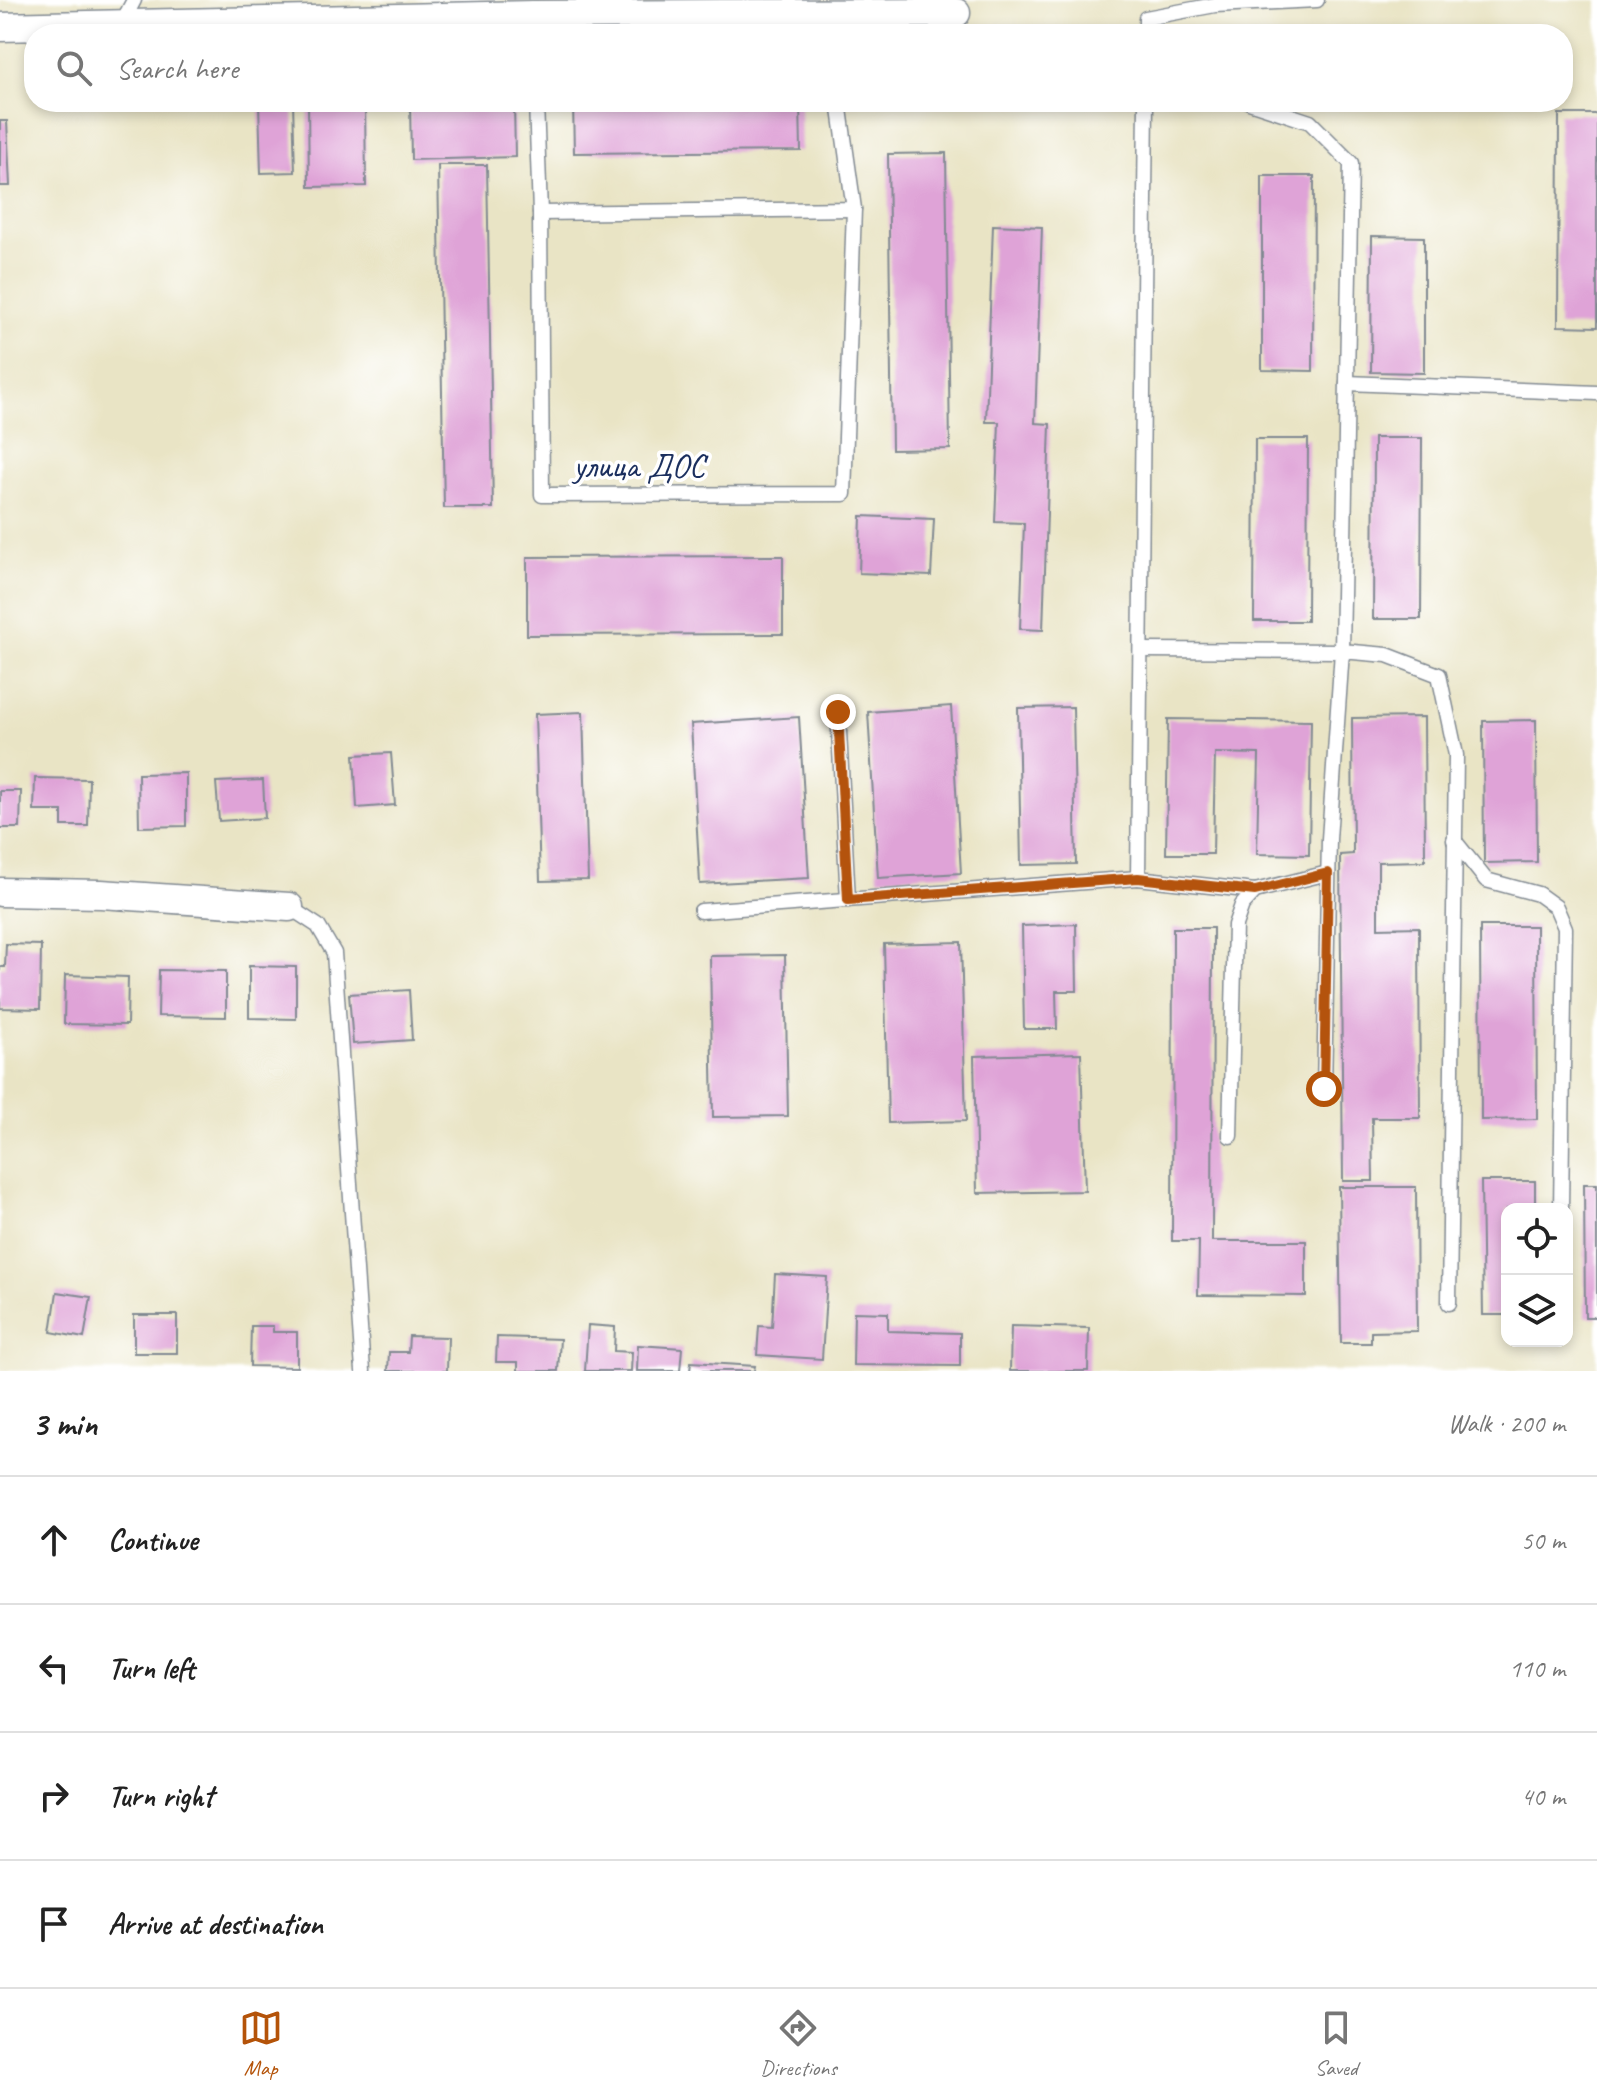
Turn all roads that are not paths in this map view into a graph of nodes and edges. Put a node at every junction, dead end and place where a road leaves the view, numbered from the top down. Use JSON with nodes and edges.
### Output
{"nodes":[{"id":1,"x":1317,"y":0,"type":"edge"},
{"id":2,"x":128,"y":11,"type":"edge"},
{"id":3,"x":855,"y":12,"type":"junction"},
{"id":4,"x":956,"y":13,"type":"dead end"},
{"id":5,"x":827,"y":15,"type":"edge"},
{"id":6,"x":533,"y":24,"type":"edge"},
{"id":7,"x":874,"y":24,"type":"edge"},
{"id":8,"x":1146,"y":24,"type":"edge"},
{"id":9,"x":0,"y":27,"type":"edge"},
{"id":10,"x":536,"y":112,"type":"edge"},
{"id":11,"x":840,"y":112,"type":"edge"},
{"id":12,"x":1146,"y":112,"type":"edge"},
{"id":13,"x":1280,"y":112,"type":"edge"},
{"id":14,"x":854,"y":209,"type":"junction"},
{"id":15,"x":540,"y":213,"type":"junction"},
{"id":16,"x":1347,"y":383,"type":"junction"},
{"id":17,"x":1597,"y":393,"type":"edge"},
{"id":18,"x":1141,"y":650,"type":"junction"},
{"id":19,"x":1342,"y":651,"type":"junction"},
{"id":20,"x":838,"y":712,"type":"dead end"},
{"id":21,"x":1454,"y":840,"type":"junction"},
{"id":22,"x":1328,"y":873,"type":"junction"},
{"id":23,"x":1138,"y":878,"type":"junction"},
{"id":24,"x":1255,"y":891,"type":"junction"},
{"id":25,"x":0,"y":892,"type":"edge"},
{"id":26,"x":848,"y":900,"type":"junction"},
{"id":27,"x":289,"y":907,"type":"joint"},
{"id":28,"x":701,"y":911,"type":"dead end"},
{"id":29,"x":1324,"y":1089,"type":"dead end"},
{"id":30,"x":1230,"y":1136,"type":"dead end"},
{"id":31,"x":1561,"y":1203,"type":"edge"},
{"id":32,"x":1449,"y":1303,"type":"dead end"},
{"id":33,"x":363,"y":1371,"type":"edge"}],
"edges":[{"from":1,"to":8,"type":"lane"},
{"from":2,"to":6,"type":"street"},
{"from":2,"to":9,"type":"street"},
{"from":3,"to":4,"type":"street"},
{"from":3,"to":5,"type":"street"},
{"from":3,"to":7,"type":"lane"},
{"from":5,"to":6,"type":"street"},
{"from":10,"to":15,"type":"lane","name":"улица ДОС"},
{"from":11,"to":14,"type":"lane"},
{"from":12,"to":18,"type":"lane"},
{"from":13,"to":16,"type":"lane"},
{"from":14,"to":15,"type":"lane"},
{"from":14,"to":15,"type":"lane","name":"улица ДОС"},
{"from":16,"to":17,"type":"lane"},
{"from":16,"to":19,"type":"lane"},
{"from":18,"to":19,"type":"lane"},
{"from":18,"to":23,"type":"lane"},
{"from":19,"to":21,"type":"lane"},
{"from":19,"to":22,"type":"lane"},
{"from":20,"to":26,"type":"lane"},
{"from":21,"to":31,"type":"lane"},
{"from":21,"to":32,"type":"lane"},
{"from":22,"to":24,"type":"lane"},
{"from":22,"to":29,"type":"lane"},
{"from":23,"to":24,"type":"lane"},
{"from":23,"to":26,"type":"lane"},
{"from":24,"to":30,"type":"lane"},
{"from":25,"to":27,"type":"street"},
{"from":26,"to":28,"type":"lane"},
{"from":27,"to":33,"type":"lane"}]}
